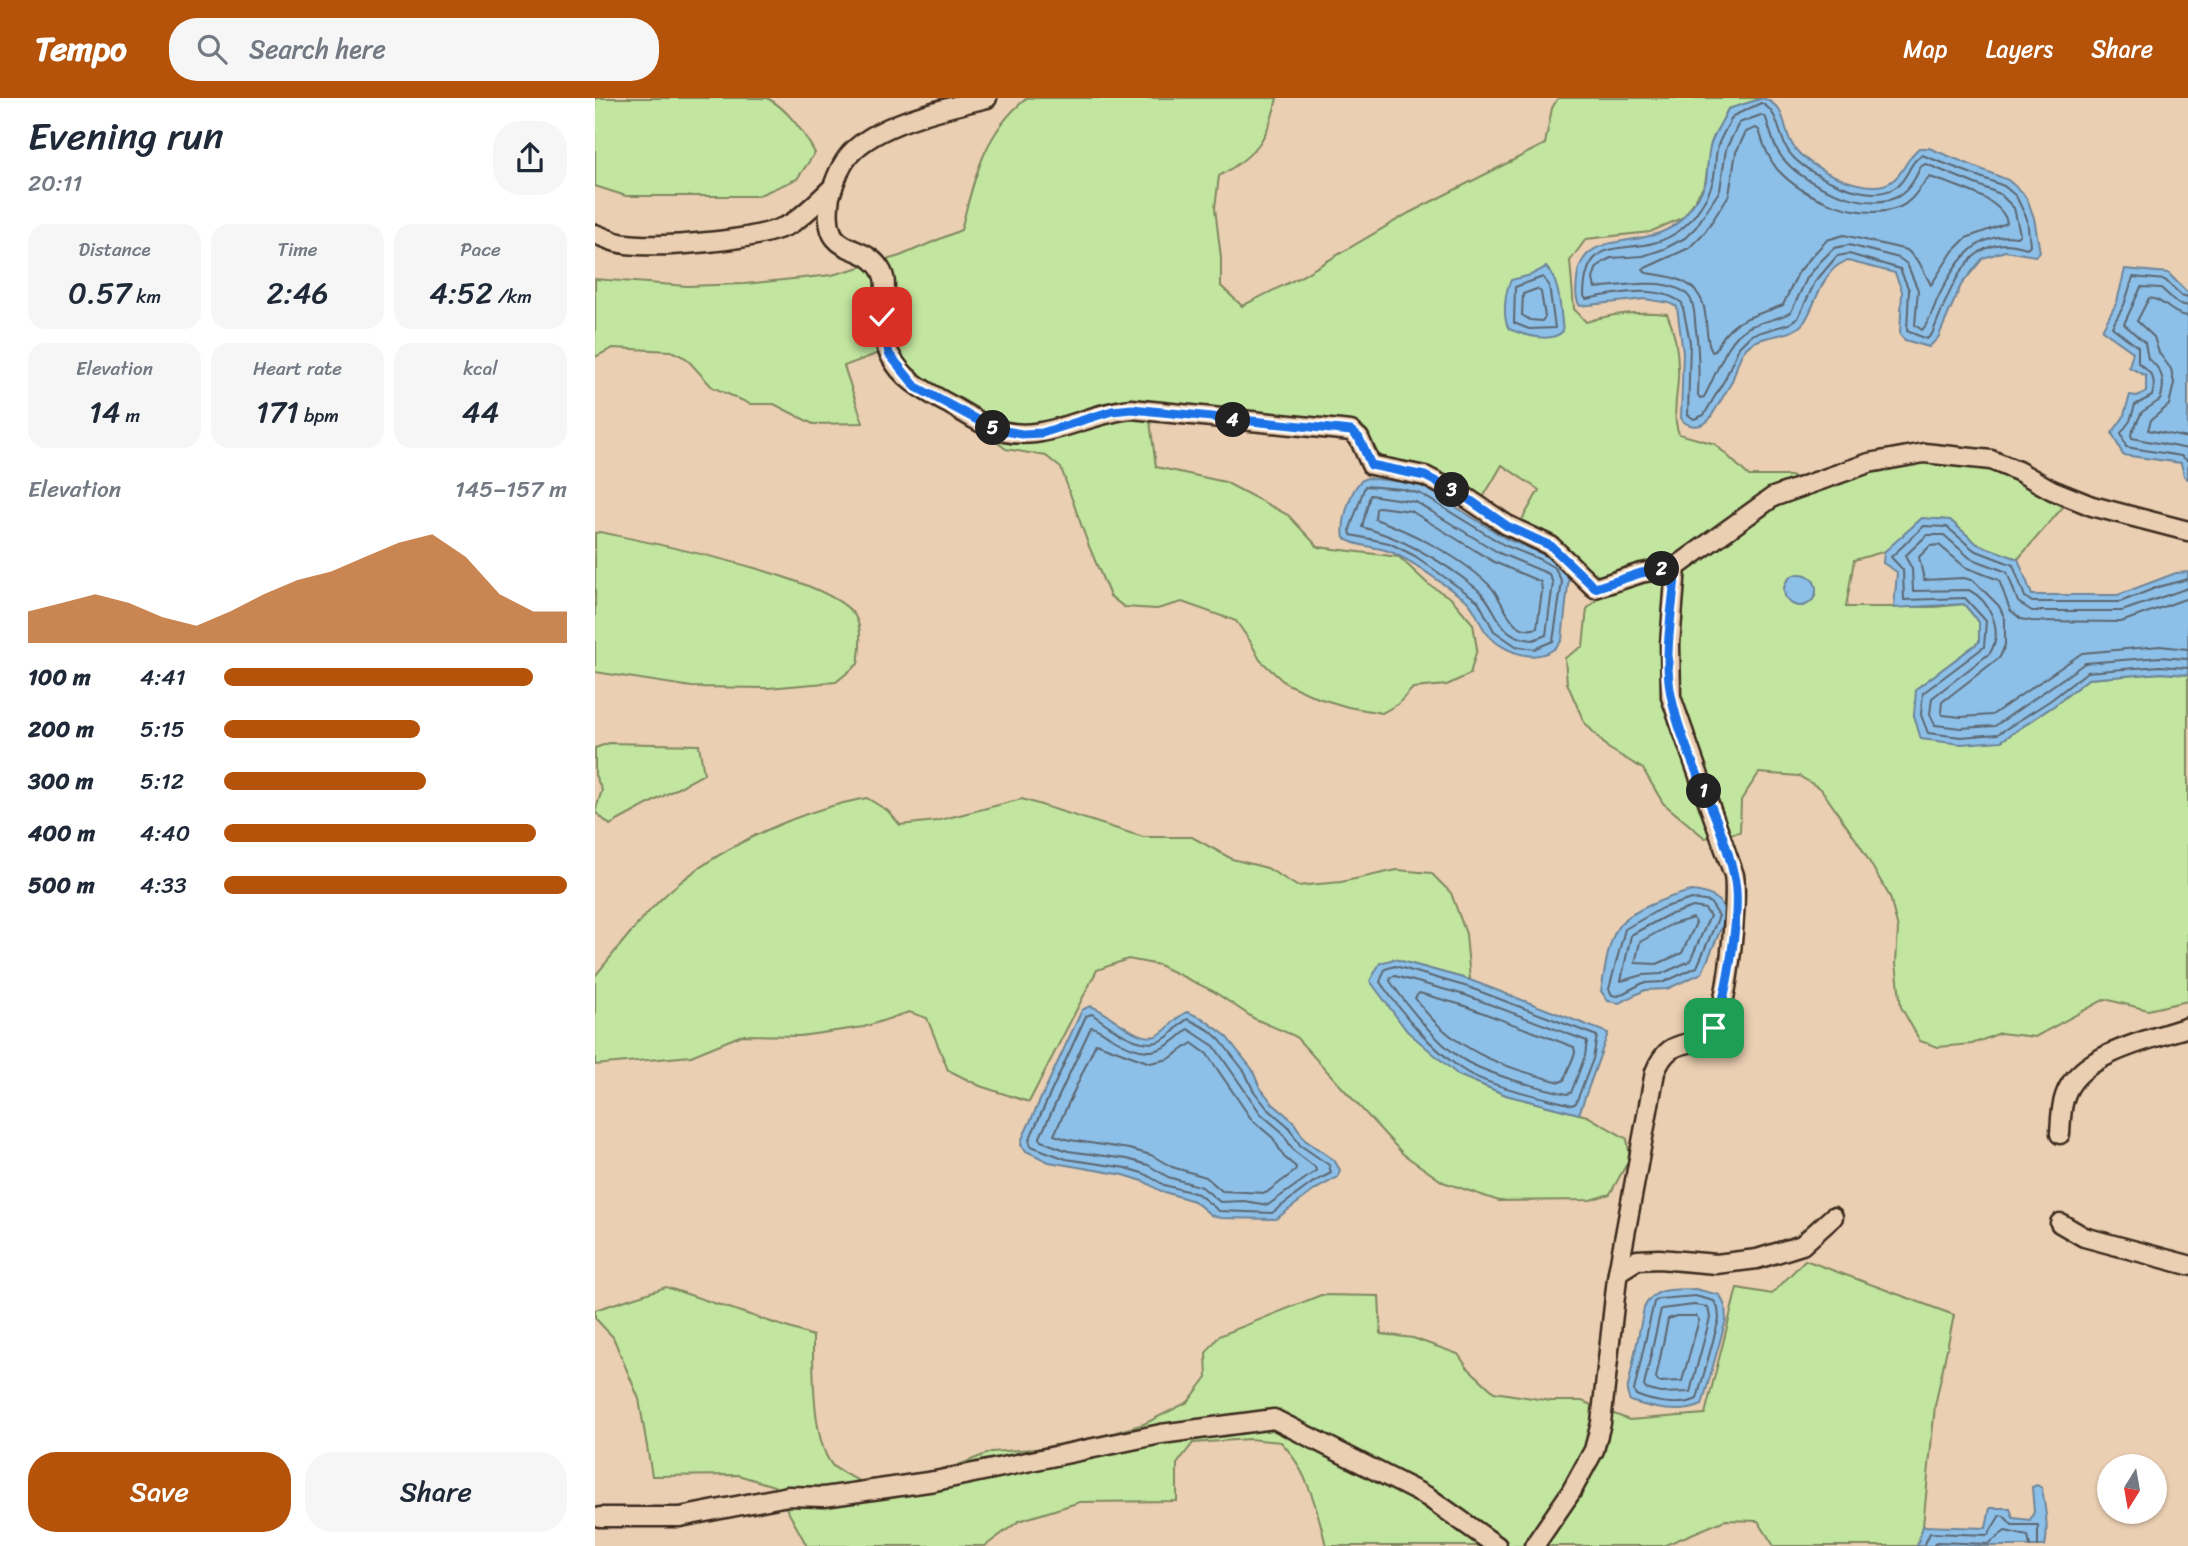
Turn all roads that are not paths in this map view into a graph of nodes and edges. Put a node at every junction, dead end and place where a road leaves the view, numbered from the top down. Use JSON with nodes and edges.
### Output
{"nodes":[{"id":1,"x":987,"y":98,"type":"edge"},
{"id":2,"x":833,"y":187,"type":"junction"},
{"id":3,"x":595,"y":234,"type":"edge"},
{"id":4,"x":2188,"y":531,"type":"edge"},
{"id":5,"x":1676,"y":567,"type":"junction"},
{"id":6,"x":2188,"y":1027,"type":"edge"},
{"id":7,"x":2060,"y":1135,"type":"dead end"},
{"id":8,"x":1833,"y":1217,"type":"dead end"},
{"id":9,"x":2060,"y":1223,"type":"dead end"},
{"id":10,"x":2188,"y":1265,"type":"edge"},
{"id":11,"x":1618,"y":1272,"type":"junction"},
{"id":12,"x":600,"y":1517,"type":"dead end"},
{"id":13,"x":1497,"y":1546,"type":"edge"},
{"id":14,"x":1534,"y":1546,"type":"edge"}],
"edges":[{"from":1,"to":2,"type":"street"},
{"from":2,"to":3,"type":"street"},
{"from":2,"to":5,"type":"street"},
{"from":4,"to":5,"type":"street"},
{"from":5,"to":11,"type":"street"},
{"from":6,"to":7,"type":"street"},
{"from":8,"to":11,"type":"street"},
{"from":9,"to":10,"type":"street"},
{"from":11,"to":14,"type":"street"},
{"from":12,"to":13,"type":"street"}]}
